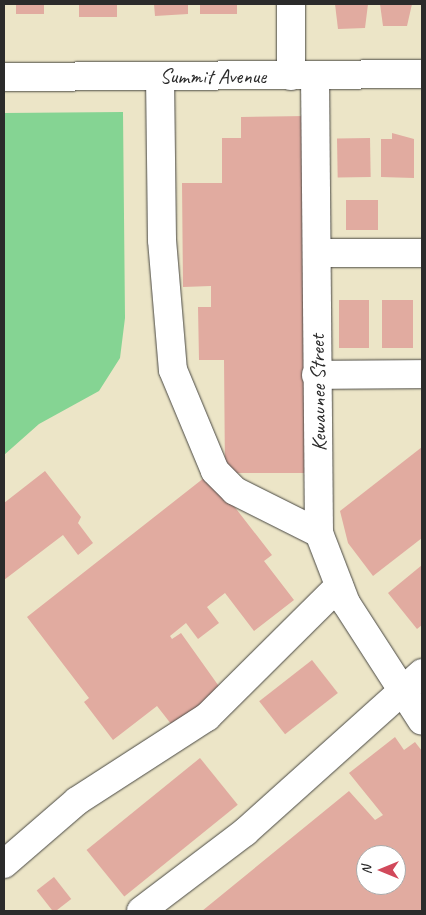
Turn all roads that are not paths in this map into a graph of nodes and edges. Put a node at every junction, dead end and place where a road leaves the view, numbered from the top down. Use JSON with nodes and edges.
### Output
{"nodes":[{"id":1,"x":291,"y":4,"type":"edge"},
{"id":2,"x":422,"y":74,"type":"edge"},
{"id":3,"x":160,"y":76,"type":"junction"},
{"id":4,"x":303,"y":76,"type":"junction"},
{"id":5,"x":4,"y":77,"type":"edge"},
{"id":6,"x":318,"y":253,"type":"junction"},
{"id":7,"x":422,"y":253,"type":"edge"},
{"id":8,"x":422,"y":374,"type":"edge"},
{"id":9,"x":316,"y":375,"type":"junction"},
{"id":10,"x":319,"y":533,"type":"junction"},
{"id":11,"x":339,"y":586,"type":"junction"},
{"id":12,"x":422,"y":673,"type":"edge"},
{"id":13,"x":399,"y":691,"type":"junction"},
{"id":14,"x":422,"y":721,"type":"edge"},
{"id":15,"x":4,"y":864,"type":"edge"},
{"id":16,"x":141,"y":911,"type":"edge"}],
"edges":[{"from":1,"to":4,"type":"street","name":"Kewaunee Street"},
{"from":2,"to":4,"type":"street","name":"Summit Avenue"},
{"from":3,"to":4,"type":"street","name":"Summit Avenue"},
{"from":3,"to":5,"type":"street","name":"Summit Avenue"},
{"from":3,"to":10,"type":"street"},
{"from":4,"to":6,"type":"street","name":"Kewaunee Street"},
{"from":6,"to":7,"type":"street"},
{"from":6,"to":9,"type":"street","name":"Kewaunee Street"},
{"from":8,"to":9,"type":"street"},
{"from":9,"to":10,"type":"street","name":"Kewaunee Street"},
{"from":10,"to":11,"type":"street","name":"Kewaunee Street"},
{"from":11,"to":13,"type":"street","name":"Kewaunee Street"},
{"from":11,"to":15,"type":"street"},
{"from":12,"to":13,"type":"street"},
{"from":13,"to":14,"type":"street","name":"Kewaunee Street"},
{"from":13,"to":16,"type":"street"}]}
